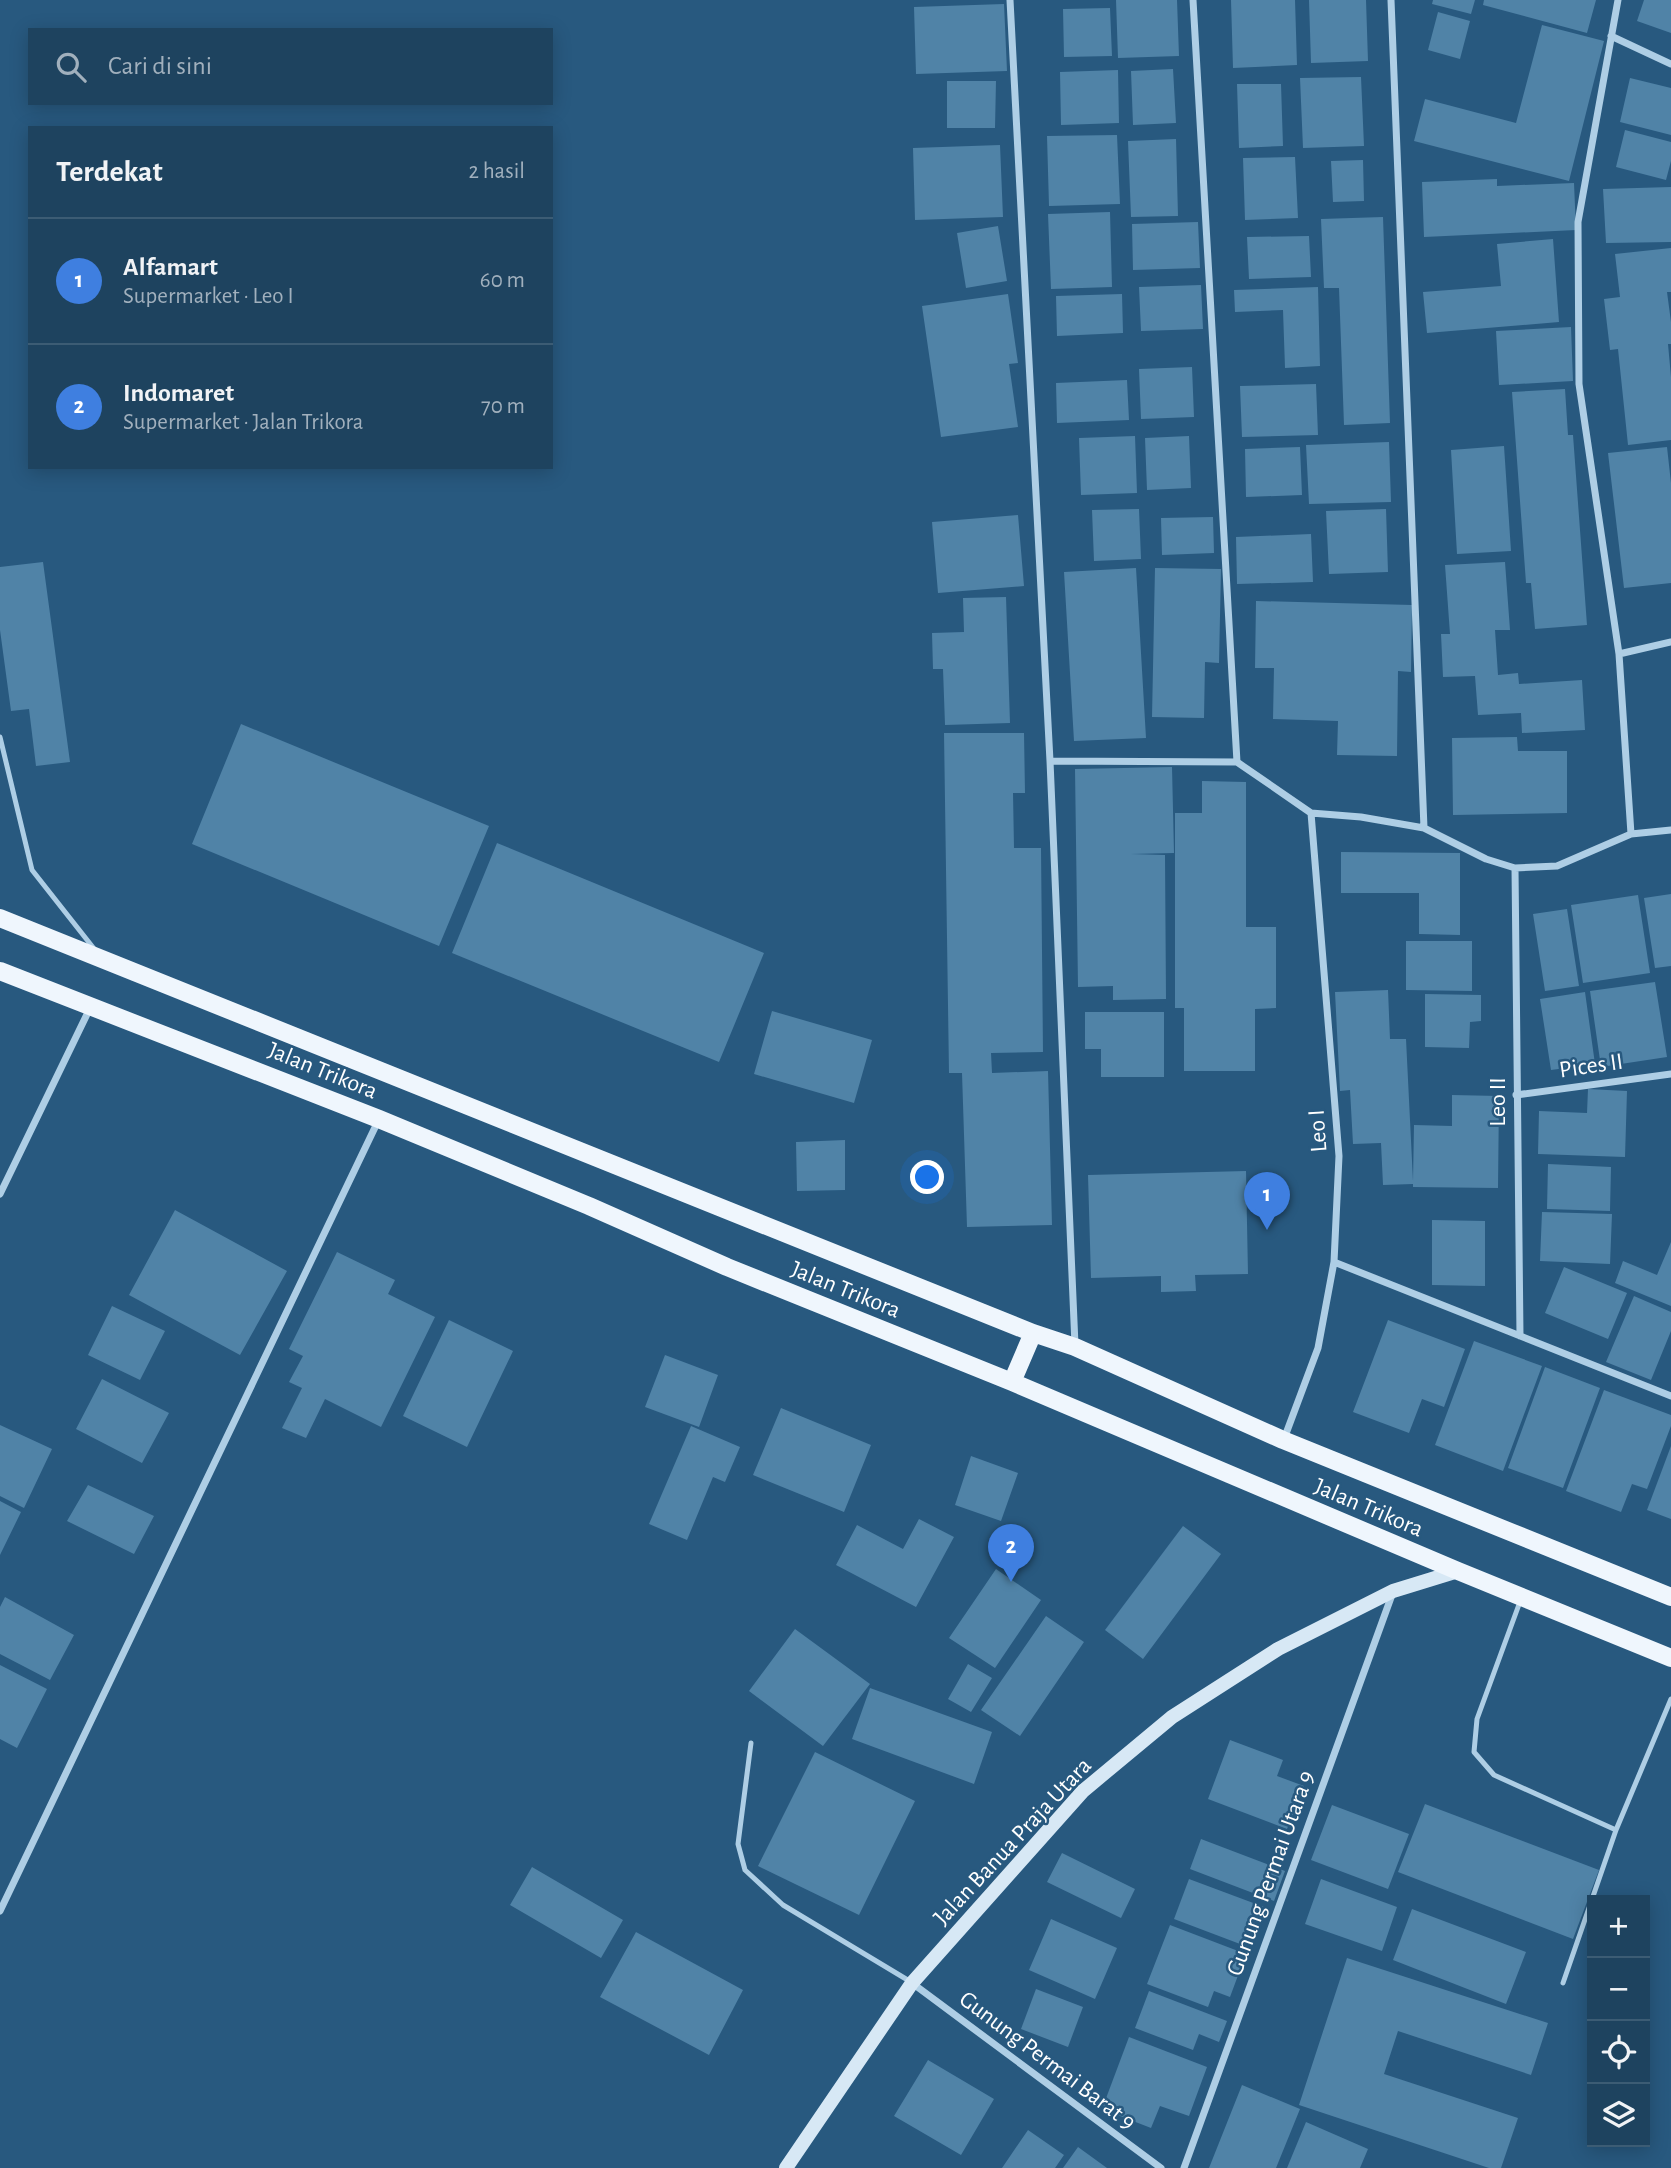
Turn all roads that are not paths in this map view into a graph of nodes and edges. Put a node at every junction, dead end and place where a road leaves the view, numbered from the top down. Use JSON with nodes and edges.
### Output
{"nodes":[{"id":1,"x":1010,"y":0,"type":"edge"},
{"id":2,"x":1193,"y":0,"type":"edge"},
{"id":3,"x":1391,"y":0,"type":"edge"},
{"id":4,"x":1618,"y":0,"type":"edge"},
{"id":5,"x":1611,"y":36,"type":"junction"},
{"id":6,"x":1671,"y":64,"type":"edge"},
{"id":7,"x":1671,"y":642,"type":"edge"},
{"id":8,"x":1619,"y":654,"type":"junction"},
{"id":9,"x":0,"y":737,"type":"edge"},
{"id":10,"x":1050,"y":761,"type":"junction"},
{"id":11,"x":1237,"y":762,"type":"junction"},
{"id":12,"x":1311,"y":813,"type":"junction"},
{"id":13,"x":1424,"y":828,"type":"junction"},
{"id":14,"x":1671,"y":830,"type":"edge"},
{"id":15,"x":1631,"y":834,"type":"junction"},
{"id":16,"x":1515,"y":868,"type":"junction"},
{"id":17,"x":0,"y":918,"type":"edge"},
{"id":18,"x":102,"y":959,"type":"junction"},
{"id":19,"x":0,"y":971,"type":"edge"},
{"id":20,"x":91,"y":1006,"type":"junction"},
{"id":21,"x":1671,"y":1074,"type":"edge"},
{"id":22,"x":1516,"y":1095,"type":"junction"},
{"id":23,"x":379,"y":1119,"type":"junction"},
{"id":24,"x":0,"y":1194,"type":"edge"},
{"id":25,"x":1334,"y":1262,"type":"junction"},
{"id":26,"x":1032,"y":1333,"type":"junction"},
{"id":27,"x":1520,"y":1336,"type":"junction"},
{"id":28,"x":1075,"y":1347,"type":"junction"},
{"id":29,"x":1012,"y":1382,"type":"junction"},
{"id":30,"x":1671,"y":1396,"type":"edge"},
{"id":31,"x":1283,"y":1440,"type":"junction"},
{"id":32,"x":1458,"y":1571,"type":"junction"},
{"id":33,"x":1393,"y":1591,"type":"junction"},
{"id":34,"x":1522,"y":1596,"type":"junction"},
{"id":35,"x":1671,"y":1597,"type":"edge"},
{"id":36,"x":1671,"y":1658,"type":"edge"},
{"id":37,"x":1671,"y":1699,"type":"edge"},
{"id":38,"x":751,"y":1743,"type":"dead end"},
{"id":39,"x":1616,"y":1830,"type":"junction"},
{"id":40,"x":0,"y":1912,"type":"edge"},
{"id":41,"x":912,"y":1983,"type":"junction"},
{"id":42,"x":1563,"y":1983,"type":"dead end"},
{"id":43,"x":786,"y":2168,"type":"edge"},
{"id":44,"x":1161,"y":2168,"type":"edge"},
{"id":45,"x":1184,"y":2168,"type":"edge"}],
"edges":[{"from":1,"to":10,"type":"street"},
{"from":2,"to":11,"type":"street"},
{"from":3,"to":13,"type":"street"},
{"from":4,"to":5,"type":"street"},
{"from":5,"to":6,"type":"street"},
{"from":5,"to":8,"type":"street"},
{"from":7,"to":8,"type":"street"},
{"from":8,"to":15,"type":"street"},
{"from":9,"to":18,"type":"lane"},
{"from":10,"to":11,"type":"street"},
{"from":10,"to":28,"type":"street"},
{"from":11,"to":12,"type":"street"},
{"from":12,"to":13,"type":"street"},
{"from":12,"to":25,"type":"street","name":"Leo I"},
{"from":13,"to":16,"type":"street"},
{"from":14,"to":15,"type":"street"},
{"from":15,"to":16,"type":"street"},
{"from":16,"to":22,"type":"street","name":"Leo II"},
{"from":17,"to":18,"type":"main road","name":"Jalan Trikora"},
{"from":18,"to":26,"type":"main road","name":"Jalan Trikora"},
{"from":19,"to":20,"type":"main road","name":"Jalan Trikora"},
{"from":20,"to":23,"type":"main road","name":"Jalan Trikora"},
{"from":20,"to":24,"type":"street"},
{"from":21,"to":22,"type":"street","name":"Pices II"},
{"from":22,"to":27,"type":"street","name":"Leo II"},
{"from":23,"to":29,"type":"main road","name":"Jalan Trikora"},
{"from":23,"to":40,"type":"street"},
{"from":25,"to":27,"type":"street"},
{"from":25,"to":31,"type":"street","name":"Leo I"},
{"from":26,"to":28,"type":"main road","name":"Jalan Trikora"},
{"from":26,"to":29,"type":"main road"},
{"from":27,"to":30,"type":"street"},
{"from":28,"to":31,"type":"main road","name":"Jalan Trikora"},
{"from":29,"to":32,"type":"main road","name":"Jalan Trikora"},
{"from":31,"to":35,"type":"main road","name":"Jalan Trikora"},
{"from":32,"to":33,"type":"street","name":"Jalan Banua Praja Utara"},
{"from":32,"to":34,"type":"main road","name":"Jalan Trikora"},
{"from":33,"to":41,"type":"street","name":"Jalan Banua Praja Utara"},
{"from":33,"to":45,"type":"street","name":"Gunung Permai Utara 9"},
{"from":34,"to":36,"type":"main road","name":"Jalan Trikora"},
{"from":34,"to":39,"type":"lane"},
{"from":37,"to":39,"type":"lane"},
{"from":38,"to":41,"type":"lane"},
{"from":39,"to":42,"type":"lane"},
{"from":41,"to":43,"type":"street","name":"Jalan Banua Praja Utara"},
{"from":41,"to":44,"type":"street","name":"Gunung Permai Barat 9"}]}
